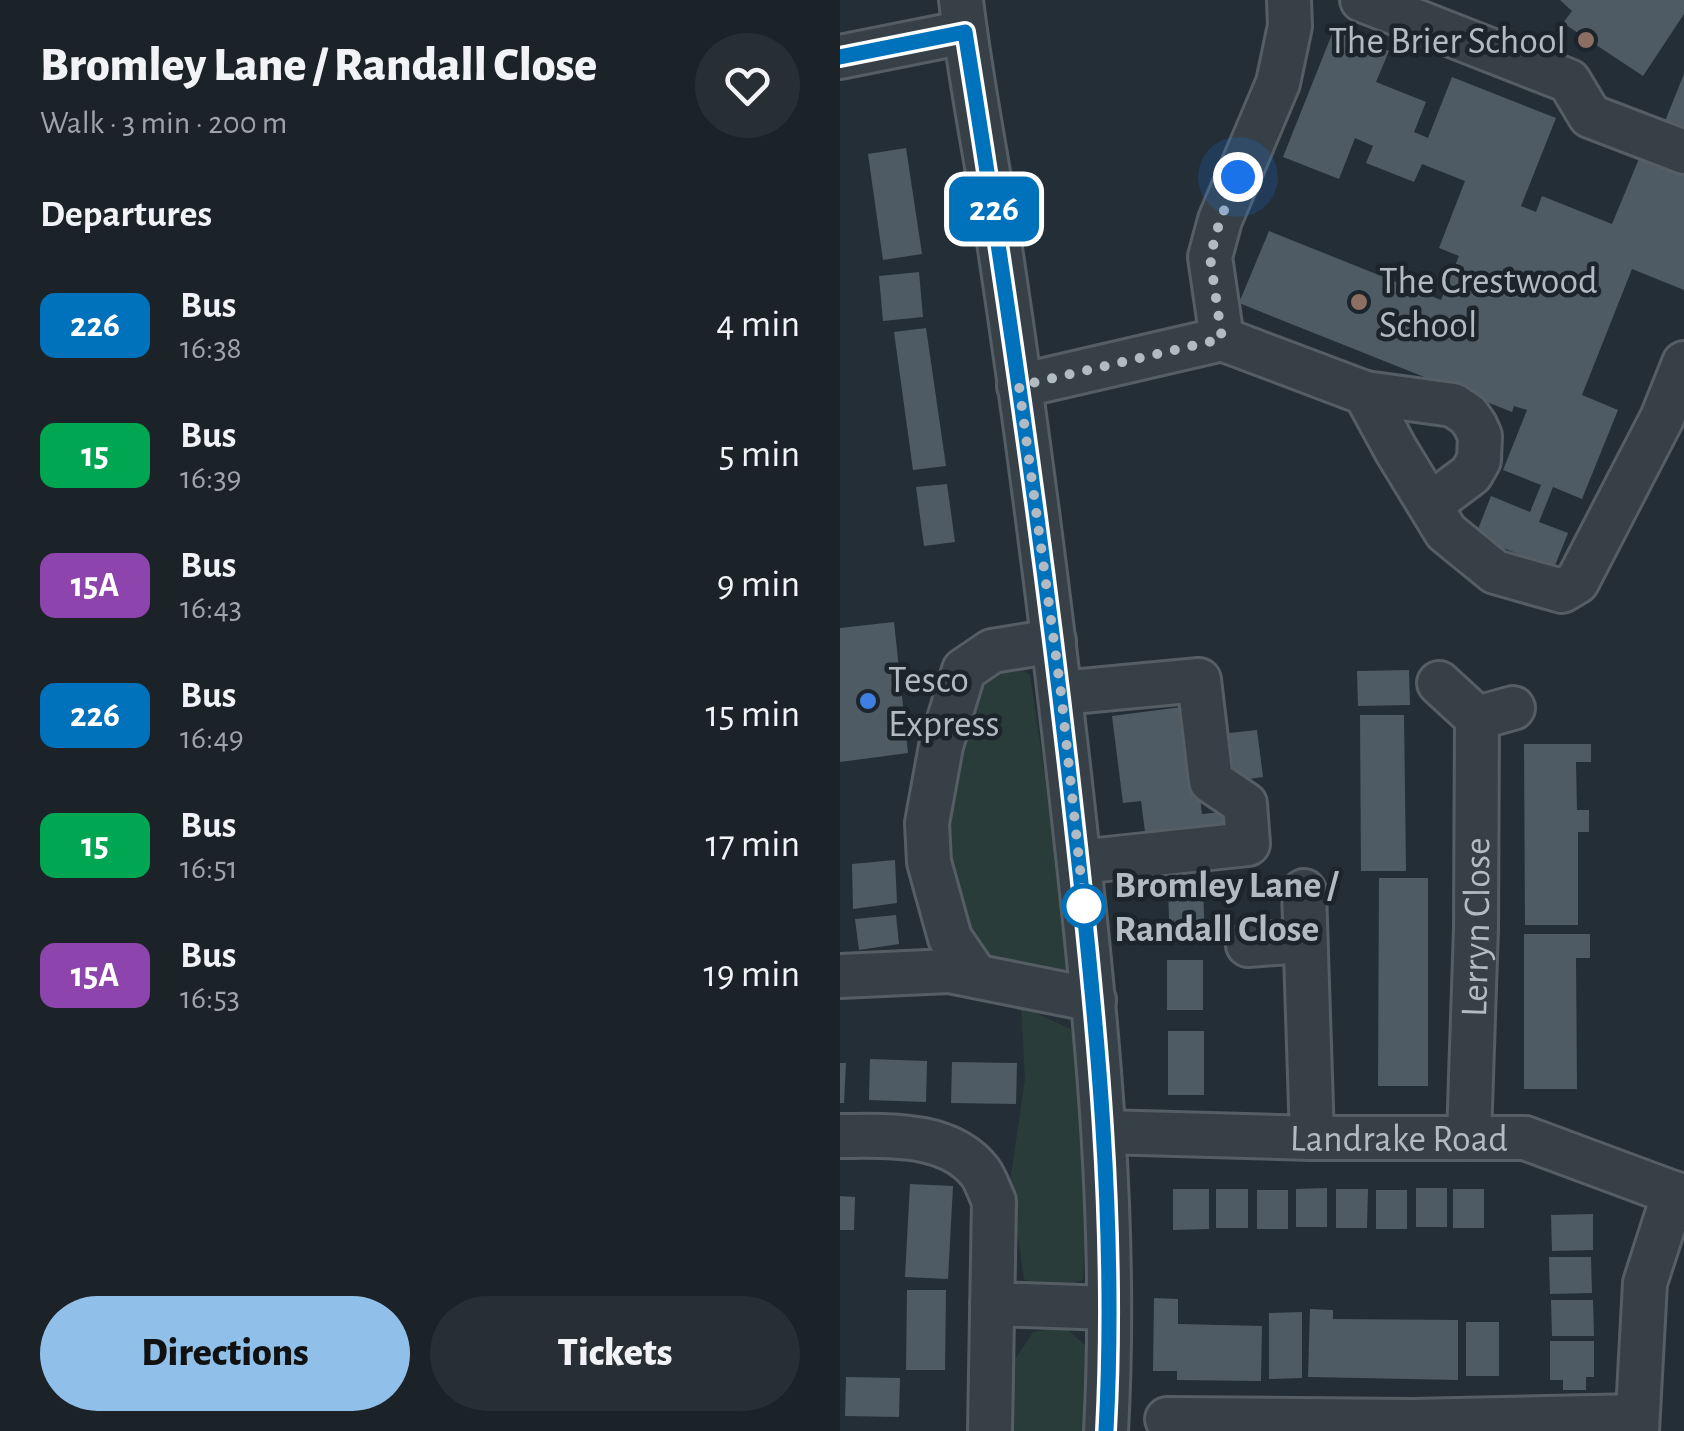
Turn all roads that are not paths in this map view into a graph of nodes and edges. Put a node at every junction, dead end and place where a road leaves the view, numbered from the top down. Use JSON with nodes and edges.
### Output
{"nodes":[{"id":1,"x":1289,"y":0,"type":"edge"},
{"id":2,"x":1362,"y":0,"type":"edge"},
{"id":3,"x":963,"y":16,"type":"edge"},
{"id":4,"x":840,"y":57,"type":"edge"},
{"id":5,"x":1684,"y":152,"type":"edge"},
{"id":6,"x":1222,"y":339,"type":"junction"},
{"id":7,"x":1684,"y":363,"type":"edge"},
{"id":8,"x":1019,"y":386,"type":"junction"},
{"id":9,"x":1365,"y":392,"type":"junction"},
{"id":10,"x":1430,"y":505,"type":"junction"},
{"id":11,"x":1054,"y":641,"type":"junction"},
{"id":12,"x":1439,"y":682,"type":"dead end"},
{"id":13,"x":1061,"y":693,"type":"junction"},
{"id":14,"x":1079,"y":862,"type":"junction"},
{"id":15,"x":1304,"y":892,"type":"dead end"},
{"id":16,"x":1305,"y":941,"type":"junction"},
{"id":17,"x":1248,"y":944,"type":"dead end"},
{"id":18,"x":840,"y":976,"type":"edge"},
{"id":19,"x":976,"y":976,"type":"junction"},
{"id":20,"x":1094,"y":1000,"type":"junction"},
{"id":21,"x":1104,"y":1132,"type":"junction"},
{"id":22,"x":840,"y":1136,"type":"edge"},
{"id":23,"x":1469,"y":1137,"type":"junction"},
{"id":24,"x":1312,"y":1138,"type":"junction"},
{"id":25,"x":1679,"y":1195,"type":"edge"},
{"id":26,"x":992,"y":1304,"type":"junction"},
{"id":27,"x":1108,"y":1308,"type":"junction"},
{"id":28,"x":1165,"y":1415,"type":"edge"},
{"id":29,"x":1637,"y":1423,"type":"edge"},
{"id":30,"x":990,"y":1431,"type":"edge"},
{"id":31,"x":1106,"y":1431,"type":"edge"}],
"edges":[{"from":1,"to":6,"type":"street"},
{"from":2,"to":5,"type":"street"},
{"from":3,"to":4,"type":"street"},
{"from":3,"to":8,"type":"street"},
{"from":6,"to":8,"type":"street"},
{"from":6,"to":9,"type":"street"},
{"from":7,"to":10,"type":"street"},
{"from":8,"to":11,"type":"street"},
{"from":9,"to":10,"type":"street"},
{"from":9,"to":10,"type":"street"},
{"from":11,"to":13,"type":"street"},
{"from":11,"to":19,"type":"street"},
{"from":12,"to":23,"type":"street","name":"Lerryn Close"},
{"from":13,"to":14,"type":"street"},
{"from":13,"to":14,"type":"street"},
{"from":14,"to":20,"type":"street"},
{"from":15,"to":16,"type":"street"},
{"from":16,"to":17,"type":"street"},
{"from":16,"to":24,"type":"street"},
{"from":18,"to":19,"type":"street"},
{"from":19,"to":20,"type":"street"},
{"from":20,"to":21,"type":"street"},
{"from":21,"to":24,"type":"street","name":"Landrake Road"},
{"from":21,"to":27,"type":"street"},
{"from":22,"to":26,"type":"street"},
{"from":23,"to":24,"type":"street","name":"Landrake Road"},
{"from":23,"to":25,"type":"street","name":"Landrake Road"},
{"from":25,"to":29,"type":"street"},
{"from":26,"to":27,"type":"street"},
{"from":26,"to":30,"type":"street"},
{"from":27,"to":31,"type":"street"},
{"from":28,"to":29,"type":"street"}]}
